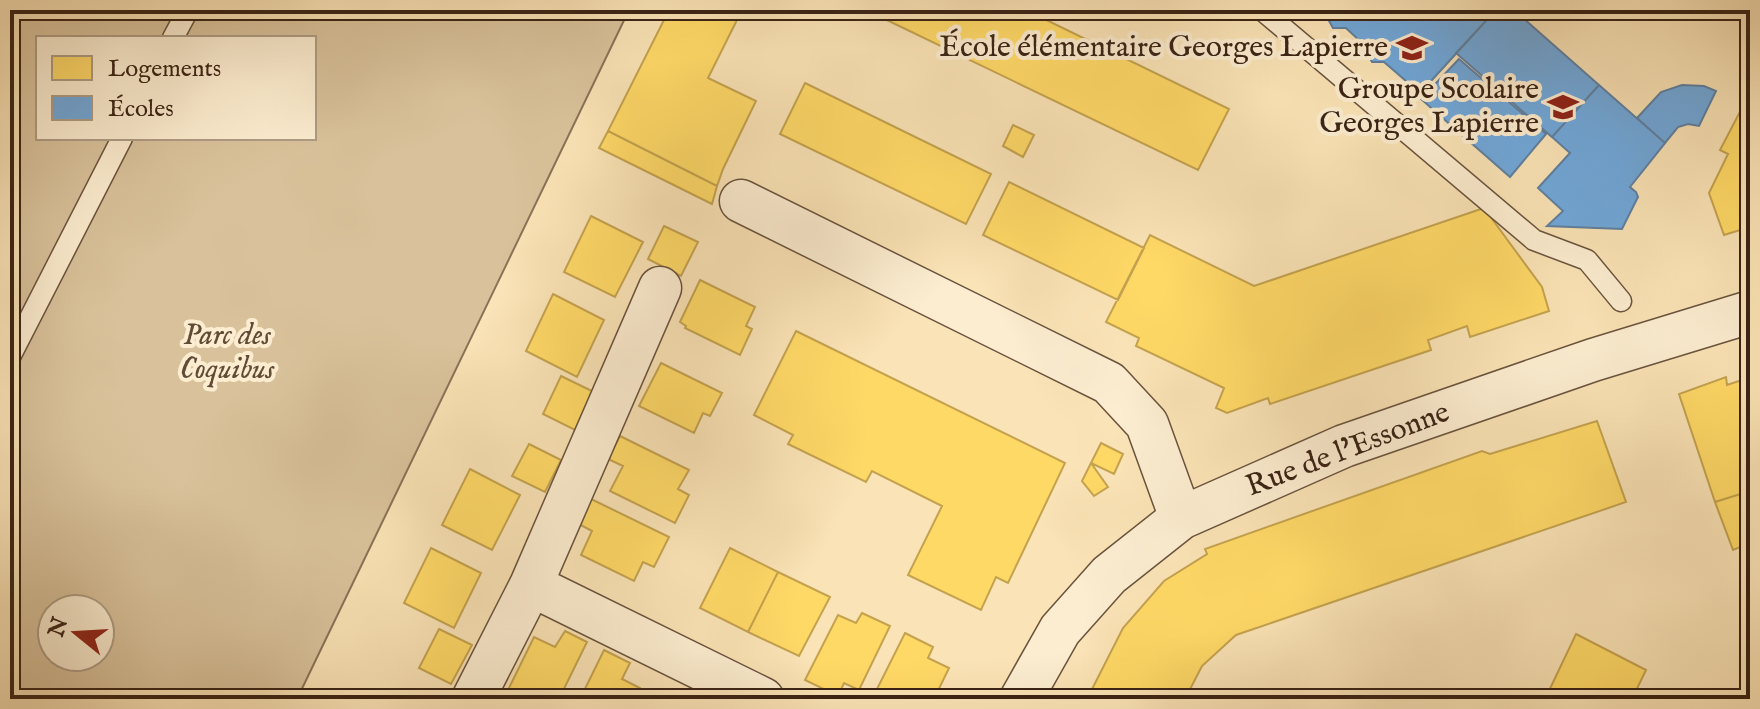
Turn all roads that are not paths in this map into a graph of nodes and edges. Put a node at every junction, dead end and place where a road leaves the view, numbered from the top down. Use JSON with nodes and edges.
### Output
{"nodes":[{"id":1,"x":188,"y":10,"type":"edge"},
{"id":2,"x":1262,"y":10,"type":"edge"},
{"id":3,"x":174,"y":36,"type":"edge"},
{"id":4,"x":121,"y":140,"type":"edge"},
{"id":5,"x":741,"y":201,"type":"dead end"},
{"id":6,"x":660,"y":288,"type":"dead end"},
{"id":7,"x":1621,"y":301,"type":"dead end"},
{"id":8,"x":1750,"y":312,"type":"edge"},
{"id":9,"x":10,"y":357,"type":"edge"},
{"id":10,"x":1181,"y":518,"type":"junction"},
{"id":11,"x":531,"y":585,"type":"junction"},
{"id":12,"x":473,"y":699,"type":"edge"},
{"id":13,"x":763,"y":699,"type":"edge"},
{"id":14,"x":1021,"y":699,"type":"edge"}],
"edges":[{"from":1,"to":3,"type":"lane"},
{"from":2,"to":7,"type":"lane"},
{"from":4,"to":9,"type":"lane"},
{"from":5,"to":10,"type":"street"},
{"from":6,"to":11,"type":"street"},
{"from":8,"to":10,"type":"street","name":"Rue de l'Essonne"},
{"from":10,"to":14,"type":"street","name":"Rue de l'Essonne"},
{"from":11,"to":12,"type":"street"},
{"from":11,"to":13,"type":"street"}]}
